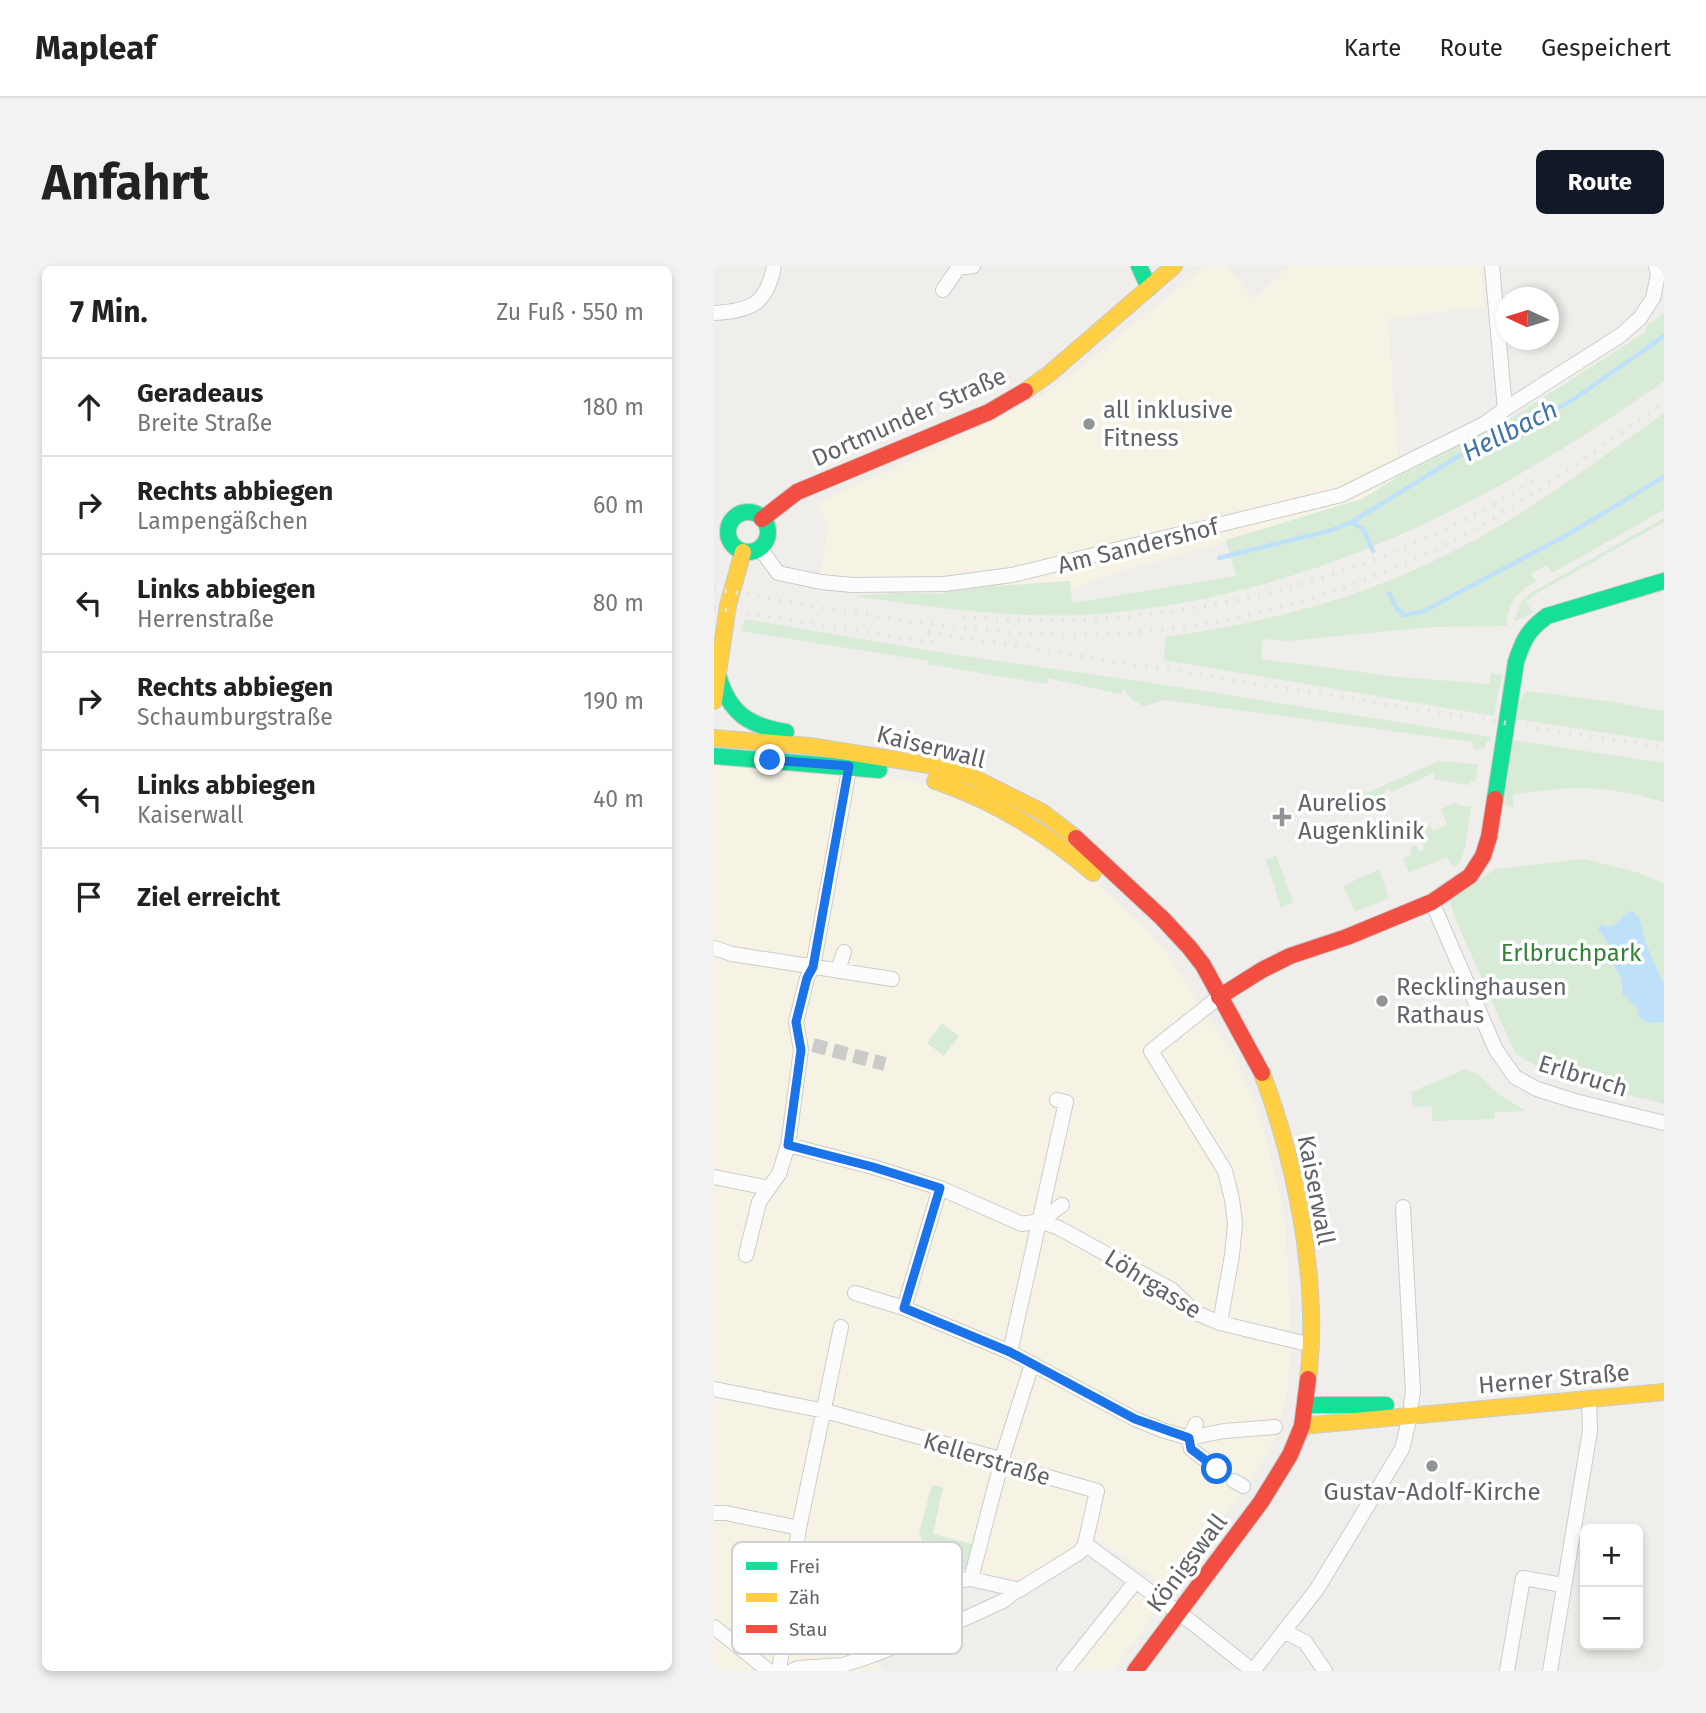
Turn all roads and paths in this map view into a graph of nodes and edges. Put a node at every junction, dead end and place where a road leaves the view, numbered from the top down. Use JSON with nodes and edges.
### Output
{"nodes":[{"id":1,"x":774,"y":266,"type":"edge"},
{"id":2,"x":973,"y":266,"type":"edge"},
{"id":3,"x":1139,"y":266,"type":"edge"},
{"id":4,"x":1174,"y":266,"type":"edge"},
{"id":5,"x":1492,"y":266,"type":"edge"},
{"id":6,"x":1656,"y":266,"type":"edge"},
{"id":7,"x":1149,"y":288,"type":"junction"},
{"id":8,"x":943,"y":290,"type":"dead end"},
{"id":9,"x":714,"y":313,"type":"edge"},
{"id":10,"x":1505,"y":409,"type":"junction"},
{"id":11,"x":714,"y":510,"type":"edge"},
{"id":12,"x":732,"y":519,"type":"junction"},
{"id":13,"x":762,"y":519,"type":"junction"},
{"id":14,"x":760,"y":548,"type":"junction"},
{"id":15,"x":743,"y":552,"type":"junction"},
{"id":16,"x":1664,"y":580,"type":"edge"},
{"id":17,"x":727,"y":618,"type":"junction"},
{"id":18,"x":714,"y":641,"type":"edge"},
{"id":19,"x":714,"y":655,"type":"edge"},
{"id":20,"x":718,"y":676,"type":"junction"},
{"id":21,"x":714,"y":701,"type":"edge"},
{"id":22,"x":714,"y":738,"type":"edge"},
{"id":23,"x":714,"y":756,"type":"edge"},
{"id":24,"x":846,"y":756,"type":"junction"},
{"id":25,"x":1432,"y":902,"type":"junction"},
{"id":26,"x":714,"y":948,"type":"edge"},
{"id":27,"x":844,"y":952,"type":"dead end"},
{"id":28,"x":813,"y":967,"type":"junction"},
{"id":29,"x":838,"y":971,"type":"junction"},
{"id":30,"x":892,"y":979,"type":"dead end"},
{"id":31,"x":1219,"y":997,"type":"junction"},
{"id":32,"x":1061,"y":1101,"type":"dead end"},
{"id":33,"x":1664,"y":1123,"type":"edge"},
{"id":34,"x":788,"y":1145,"type":"junction"},
{"id":35,"x":714,"y":1177,"type":"edge"},
{"id":36,"x":769,"y":1188,"type":"junction"},
{"id":37,"x":940,"y":1188,"type":"junction"},
{"id":38,"x":1062,"y":1205,"type":"dead end"},
{"id":39,"x":1404,"y":1207,"type":"dead end"},
{"id":40,"x":1040,"y":1221,"type":"junction"},
{"id":41,"x":746,"y":1255,"type":"dead end"},
{"id":42,"x":855,"y":1293,"type":"dead end"},
{"id":43,"x":904,"y":1308,"type":"junction"},
{"id":44,"x":1220,"y":1323,"type":"junction"},
{"id":45,"x":841,"y":1327,"type":"dead end"},
{"id":46,"x":1312,"y":1345,"type":"junction"},
{"id":47,"x":1010,"y":1352,"type":"junction"},
{"id":48,"x":1032,"y":1364,"type":"junction"},
{"id":49,"x":714,"y":1389,"type":"edge"},
{"id":50,"x":1664,"y":1392,"type":"edge"},
{"id":51,"x":1589,"y":1399,"type":"junction"},
{"id":52,"x":1305,"y":1405,"type":"junction"},
{"id":53,"x":1411,"y":1410,"type":"junction"},
{"id":54,"x":825,"y":1411,"type":"junction"},
{"id":55,"x":1196,"y":1424,"type":"dead end"},
{"id":56,"x":1302,"y":1426,"type":"junction"},
{"id":57,"x":1275,"y":1427,"type":"dead end"},
{"id":58,"x":1189,"y":1438,"type":"junction"},
{"id":59,"x":1002,"y":1462,"type":"junction"},
{"id":60,"x":1216,"y":1473,"type":"dead end"},
{"id":61,"x":714,"y":1513,"type":"edge"},
{"id":62,"x":799,"y":1528,"type":"junction"},
{"id":63,"x":797,"y":1542,"type":"edge"},
{"id":64,"x":1085,"y":1545,"type":"junction"},
{"id":65,"x":971,"y":1579,"type":"junction"},
{"id":66,"x":962,"y":1580,"type":"edge"},
{"id":67,"x":1136,"y":1581,"type":"junction"},
{"id":68,"x":1563,"y":1585,"type":"junction"},
{"id":69,"x":1016,"y":1591,"type":"junction"},
{"id":70,"x":1178,"y":1612,"type":"junction"},
{"id":71,"x":962,"y":1620,"type":"edge"},
{"id":72,"x":714,"y":1627,"type":"edge"},
{"id":73,"x":1284,"y":1631,"type":"junction"},
{"id":74,"x":732,"y":1641,"type":"edge"},
{"id":75,"x":748,"y":1654,"type":"edge"},
{"id":76,"x":876,"y":1654,"type":"edge"},
{"id":77,"x":769,"y":1671,"type":"edge"},
{"id":78,"x":792,"y":1671,"type":"edge"},
{"id":79,"x":1064,"y":1671,"type":"edge"},
{"id":80,"x":1135,"y":1671,"type":"edge"},
{"id":81,"x":1253,"y":1671,"type":"edge"},
{"id":82,"x":1325,"y":1671,"type":"edge"},
{"id":83,"x":1507,"y":1671,"type":"edge"},
{"id":84,"x":1550,"y":1671,"type":"edge"}],
"edges":[{"from":1,"to":9,"type":"street"},
{"from":2,"to":8,"type":"street"},
{"from":3,"to":7,"type":"main road"},
{"from":4,"to":7,"type":"main road","name":"Dortmunder Straße"},
{"from":5,"to":10,"type":"street"},
{"from":6,"to":10,"type":"street","name":"Am Sandershof"},
{"from":7,"to":13,"type":"main road","name":"Dortmunder Straße"},
{"from":10,"to":14,"type":"street","name":"Am Sandershof"},
{"from":11,"to":12,"type":"main road"},
{"from":12,"to":13,"type":"main road"},
{"from":12,"to":15,"type":"main road"},
{"from":13,"to":14,"type":"main road"},
{"from":14,"to":15,"type":"main road"},
{"from":15,"to":17,"type":"main road"},
{"from":16,"to":25,"type":"main road"},
{"from":17,"to":18,"type":"main road"},
{"from":17,"to":19,"type":"main road"},
{"from":17,"to":20,"type":"main road"},
{"from":20,"to":21,"type":"main road"},
{"from":20,"to":24,"type":"main road"},
{"from":22,"to":24,"type":"main road","name":"Kaiserwall"},
{"from":23,"to":24,"type":"main road","name":"Kaiserwall"},
{"from":24,"to":28,"type":"street"},
{"from":24,"to":31,"type":"main road","name":"Kaiserwall"},
{"from":25,"to":31,"type":"main road"},
{"from":25,"to":33,"type":"street","name":"Erlbruch"},
{"from":26,"to":28,"type":"street"},
{"from":27,"to":29,"type":"street"},
{"from":28,"to":29,"type":"street"},
{"from":28,"to":34,"type":"street"},
{"from":29,"to":30,"type":"street"},
{"from":31,"to":44,"type":"street"},
{"from":31,"to":46,"type":"main road","name":"Kaiserwall"},
{"from":32,"to":40,"type":"street"},
{"from":34,"to":36,"type":"street"},
{"from":34,"to":37,"type":"street","name":"Löhrgasse"},
{"from":35,"to":36,"type":"street"},
{"from":36,"to":41,"type":"street"},
{"from":37,"to":40,"type":"street","name":"Löhrgasse"},
{"from":37,"to":43,"type":"street"},
{"from":38,"to":40,"type":"street"},
{"from":39,"to":53,"type":"street"},
{"from":40,"to":44,"type":"street","name":"Löhrgasse"},
{"from":40,"to":47,"type":"street"},
{"from":42,"to":43,"type":"street"},
{"from":43,"to":47,"type":"street"},
{"from":44,"to":46,"type":"street","name":"Löhrgasse"},
{"from":45,"to":54,"type":"street"},
{"from":46,"to":52,"type":"main road","name":"Kaiserwall"},
{"from":47,"to":48,"type":"street"},
{"from":48,"to":58,"type":"street"},
{"from":48,"to":59,"type":"street"},
{"from":49,"to":54,"type":"street","name":"Kellerstraße"},
{"from":50,"to":51,"type":"main road","name":"Herner Straße"},
{"from":51,"to":53,"type":"main road","name":"Herner Straße"},
{"from":51,"to":68,"type":"street"},
{"from":52,"to":53,"type":"main road","name":"Herner Straße"},
{"from":52,"to":56,"type":"main road","name":"Königswall"},
{"from":53,"to":56,"type":"main road","name":"Herner Straße"},
{"from":53,"to":73,"type":"street"},
{"from":54,"to":59,"type":"street","name":"Kellerstraße"},
{"from":54,"to":62,"type":"street"},
{"from":55,"to":58,"type":"street"},
{"from":56,"to":70,"type":"main road","name":"Königswall"},
{"from":57,"to":58,"type":"street"},
{"from":58,"to":60,"type":"street"},
{"from":59,"to":64,"type":"street","name":"Kellerstraße"},
{"from":59,"to":65,"type":"street"},
{"from":61,"to":62,"type":"street"},
{"from":62,"to":63,"type":"street"},
{"from":64,"to":67,"type":"street"},
{"from":64,"to":69,"type":"street"},
{"from":65,"to":66,"type":"street"},
{"from":65,"to":69,"type":"street"},
{"from":67,"to":70,"type":"street"},
{"from":67,"to":79,"type":"street"},
{"from":68,"to":83,"type":"street"},
{"from":68,"to":84,"type":"street"},
{"from":69,"to":71,"type":"street"},
{"from":70,"to":80,"type":"main road","name":"Königswall"},
{"from":70,"to":81,"type":"street"},
{"from":72,"to":74,"type":"street"},
{"from":73,"to":81,"type":"street"},
{"from":73,"to":82,"type":"street"},
{"from":75,"to":77,"type":"street"},
{"from":76,"to":78,"type":"street"}]}
